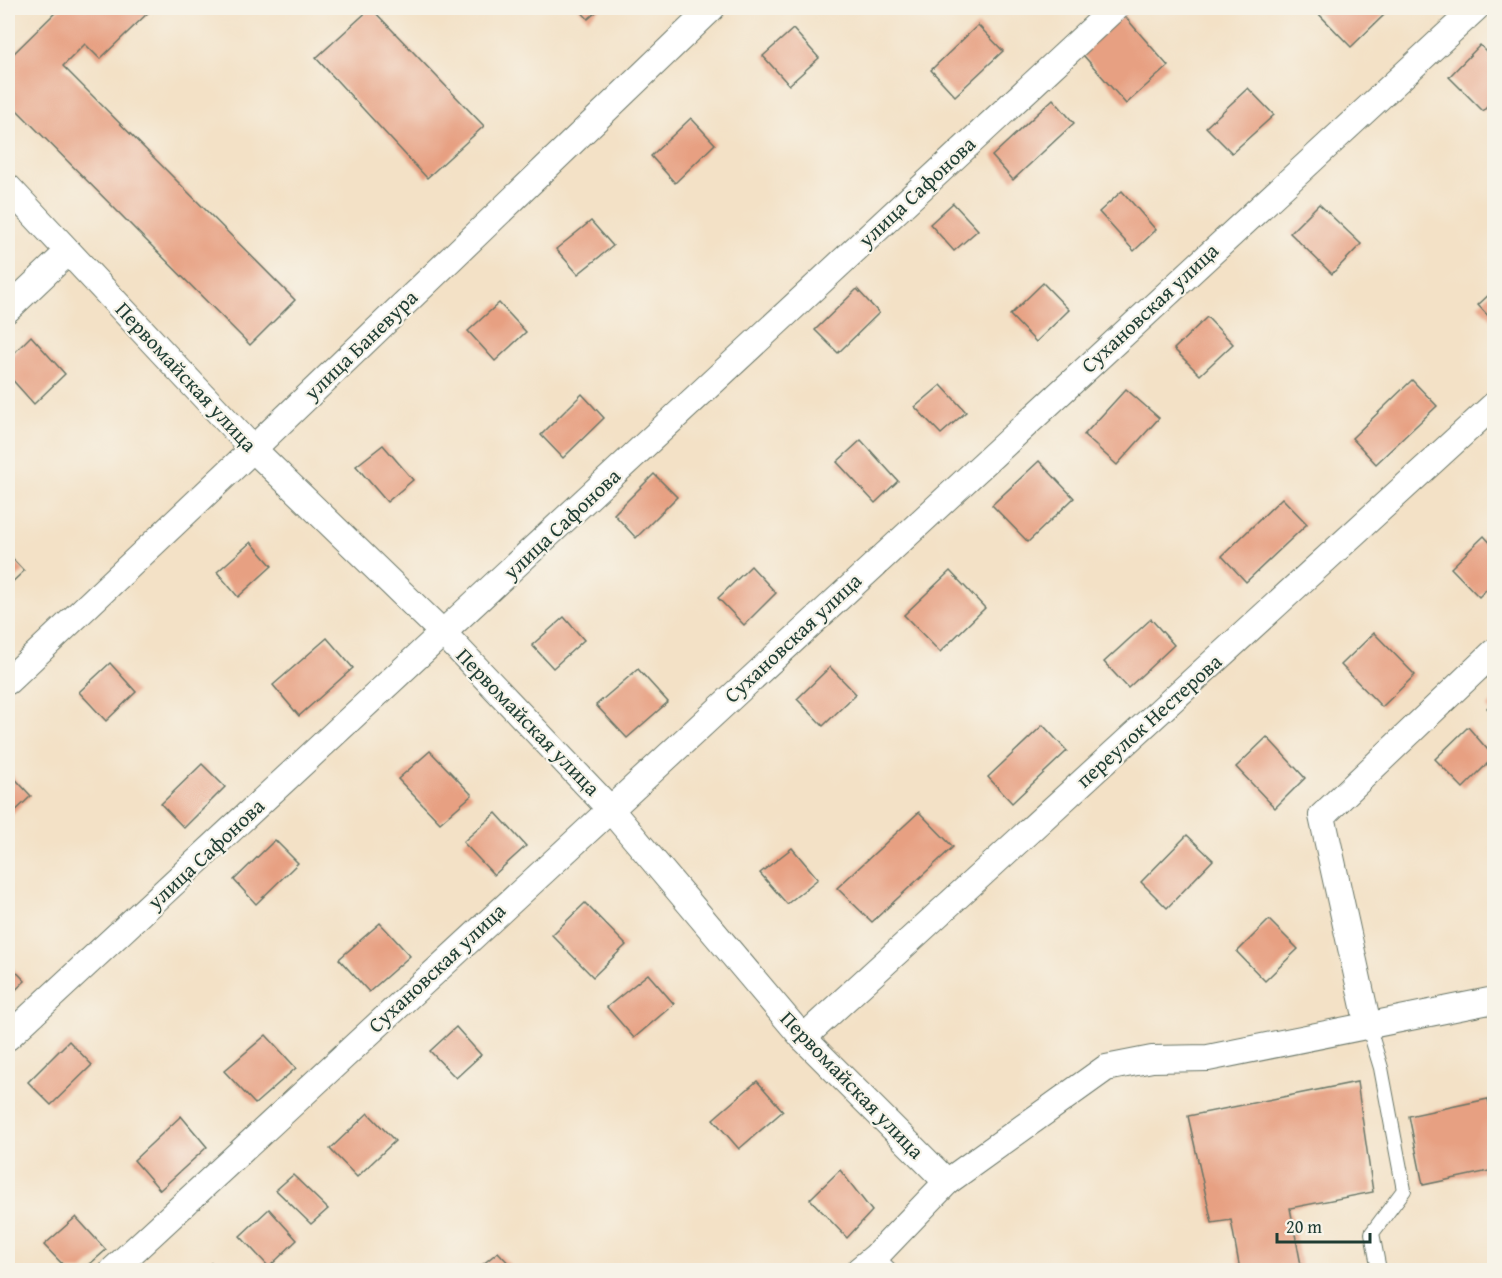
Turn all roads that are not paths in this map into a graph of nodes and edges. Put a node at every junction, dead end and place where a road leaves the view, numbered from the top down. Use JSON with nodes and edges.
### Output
{"nodes":[{"id":1,"x":712,"y":8,"type":"edge"},
{"id":2,"x":1115,"y":8,"type":"edge"},
{"id":3,"x":1476,"y":8,"type":"edge"},
{"id":4,"x":8,"y":187,"type":"edge"},
{"id":5,"x":68,"y":252,"type":"junction"},
{"id":6,"x":8,"y":309,"type":"edge"},
{"id":7,"x":1494,"y":405,"type":"edge"},
{"id":8,"x":253,"y":449,"type":"junction"},
{"id":9,"x":444,"y":634,"type":"junction"},
{"id":10,"x":1494,"y":652,"type":"edge"},
{"id":11,"x":8,"y":681,"type":"edge"},
{"id":12,"x":609,"y":808,"type":"junction"},
{"id":13,"x":1494,"y":1000,"type":"edge"},
{"id":14,"x":1368,"y":1025,"type":"junction"},
{"id":15,"x":8,"y":1037,"type":"edge"},
{"id":16,"x":802,"y":1038,"type":"junction"},
{"id":17,"x":947,"y":1182,"type":"junction"},
{"id":18,"x":875,"y":1266,"type":"edge"},
{"id":19,"x":113,"y":1270,"type":"edge"},
{"id":20,"x":1379,"y":1270,"type":"edge"}],
"edges":[{"from":1,"to":8,"type":"street","name":"улица Баневура"},
{"from":2,"to":9,"type":"street","name":"улица Сафонова"},
{"from":3,"to":12,"type":"street","name":"Сухановская улица"},
{"from":4,"to":5,"type":"street","name":"Первомайская улица"},
{"from":5,"to":6,"type":"street"},
{"from":5,"to":8,"type":"street","name":"Первомайская улица"},
{"from":7,"to":16,"type":"street","name":"переулок Нестерова"},
{"from":8,"to":9,"type":"street","name":"Первомайская улица"},
{"from":8,"to":11,"type":"street","name":"улица Баневура"},
{"from":9,"to":12,"type":"street","name":"Первомайская улица"},
{"from":9,"to":15,"type":"street","name":"улица Сафонова"},
{"from":10,"to":14,"type":"street"},
{"from":12,"to":16,"type":"street","name":"Первомайская улица"},
{"from":12,"to":19,"type":"street","name":"Сухановская улица"},
{"from":13,"to":14,"type":"street"},
{"from":14,"to":17,"type":"street"},
{"from":14,"to":20,"type":"lane"},
{"from":16,"to":17,"type":"street","name":"Первомайская улица"},
{"from":17,"to":18,"type":"street"}]}
